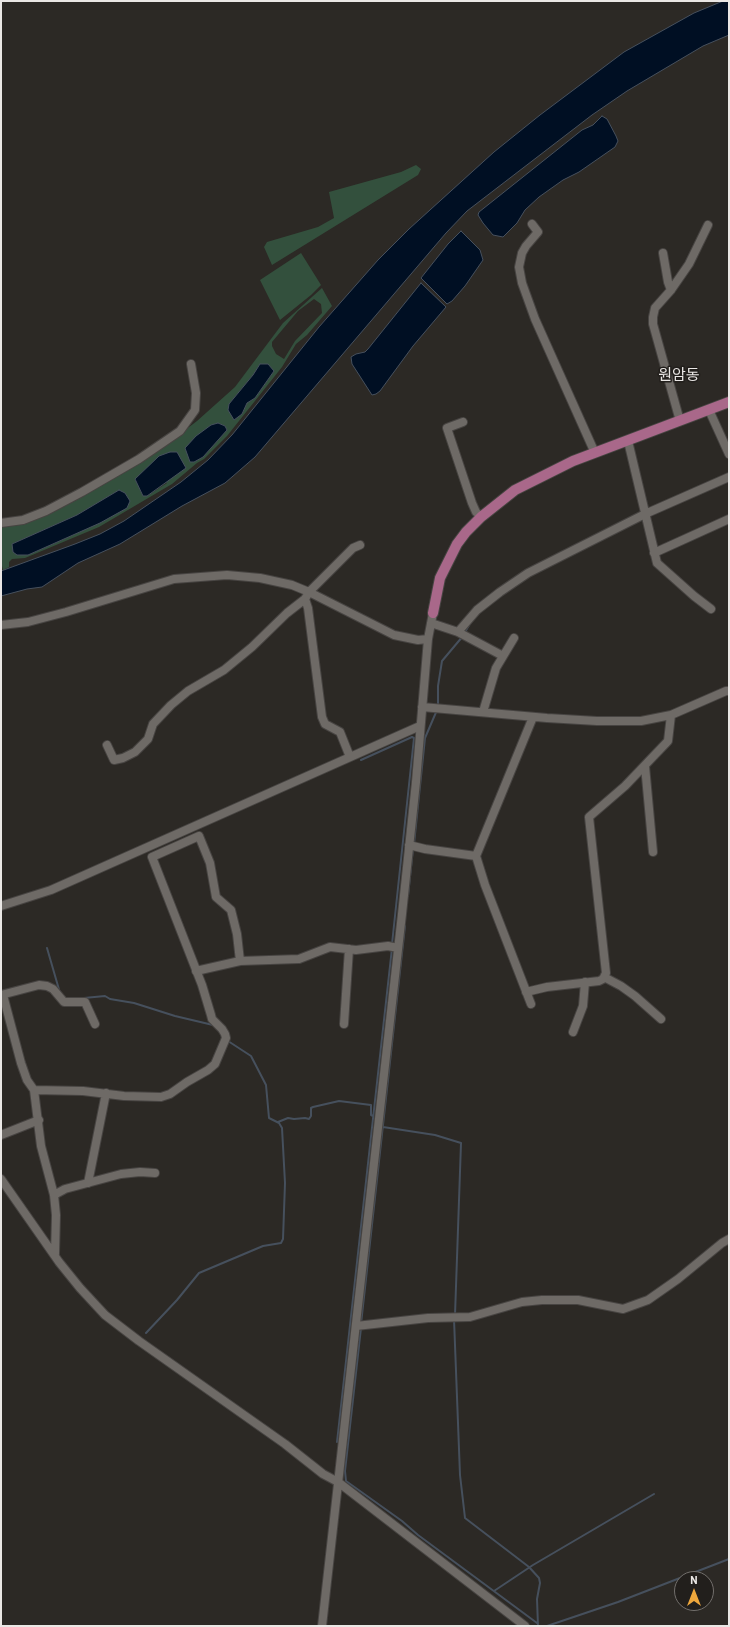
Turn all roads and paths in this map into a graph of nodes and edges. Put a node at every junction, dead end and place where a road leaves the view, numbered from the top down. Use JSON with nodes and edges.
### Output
{"nodes":[{"id":1,"x":532,"y":224,"type":"dead end"},
{"id":2,"x":708,"y":225,"type":"dead end"},
{"id":3,"x":662,"y":253,"type":"dead end"},
{"id":4,"x":671,"y":290,"type":"junction"},
{"id":5,"x":191,"y":364,"type":"dead end"},
{"id":6,"x":729,"y":402,"type":"edge"},
{"id":7,"x":709,"y":410,"type":"junction"},
{"id":8,"x":680,"y":421,"type":"junction"},
{"id":9,"x":463,"y":422,"type":"dead end"},
{"id":10,"x":628,"y":440,"type":"junction"},
{"id":11,"x":595,"y":453,"type":"junction"},
{"id":12,"x":729,"y":454,"type":"edge"},
{"id":13,"x":729,"y":476,"type":"edge"},
{"id":14,"x":645,"y":514,"type":"junction"},
{"id":15,"x":481,"y":517,"type":"junction"},
{"id":16,"x":729,"y":519,"type":"edge"},
{"id":17,"x":1,"y":523,"type":"edge"},
{"id":18,"x":360,"y":545,"type":"dead end"},
{"id":19,"x":654,"y":553,"type":"junction"},
{"id":20,"x":307,"y":595,"type":"junction"},
{"id":21,"x":711,"y":609,"type":"dead end"},
{"id":22,"x":433,"y":613,"type":"joint"},
{"id":23,"x":431,"y":623,"type":"junction"},
{"id":24,"x":1,"y":625,"type":"edge"},
{"id":25,"x":458,"y":632,"type":"junction"},
{"id":26,"x":514,"y":638,"type":"dead end"},
{"id":27,"x":428,"y":639,"type":"junction"},
{"id":28,"x":504,"y":656,"type":"junction"},
{"id":29,"x":729,"y":691,"type":"edge"},
{"id":30,"x":422,"y":707,"type":"junction"},
{"id":31,"x":483,"y":712,"type":"junction"},
{"id":32,"x":671,"y":715,"type":"junction"},
{"id":33,"x":533,"y":717,"type":"junction"},
{"id":34,"x":420,"y":726,"type":"junction"},
{"id":35,"x":107,"y":745,"type":"dead end"},
{"id":36,"x":350,"y":757,"type":"junction"},
{"id":37,"x":645,"y":766,"type":"junction"},
{"id":38,"x":409,"y":845,"type":"junction"},
{"id":39,"x":653,"y":852,"type":"dead end"},
{"id":40,"x":476,"y":856,"type":"junction"},
{"id":41,"x":1,"y":906,"type":"edge"},
{"id":42,"x":398,"y":948,"type":"junction"},
{"id":43,"x":349,"y":949,"type":"junction"},
{"id":44,"x":240,"y":961,"type":"junction"},
{"id":45,"x":196,"y":972,"type":"junction"},
{"id":46,"x":604,"y":977,"type":"junction"},
{"id":47,"x":585,"y":982,"type":"junction"},
{"id":48,"x":526,"y":992,"type":"junction"},
{"id":49,"x":2,"y":995,"type":"edge"},
{"id":50,"x":531,"y":1004,"type":"dead end"},
{"id":51,"x":661,"y":1019,"type":"dead end"},
{"id":52,"x":95,"y":1024,"type":"dead end"},
{"id":53,"x":344,"y":1024,"type":"dead end"},
{"id":54,"x":572,"y":1032,"type":"dead end"},
{"id":55,"x":34,"y":1090,"type":"junction"},
{"id":56,"x":106,"y":1093,"type":"junction"},
{"id":57,"x":38,"y":1120,"type":"junction"},
{"id":58,"x":1,"y":1135,"type":"edge"},
{"id":59,"x":155,"y":1173,"type":"dead end"},
{"id":60,"x":1,"y":1179,"type":"edge"},
{"id":61,"x":88,"y":1183,"type":"junction"},
{"id":62,"x":54,"y":1195,"type":"junction"},
{"id":63,"x":729,"y":1239,"type":"edge"},
{"id":64,"x":55,"y":1254,"type":"junction"},
{"id":65,"x":356,"y":1326,"type":"junction"},
{"id":66,"x":338,"y":1482,"type":"junction"},
{"id":67,"x":322,"y":1626,"type":"edge"},
{"id":68,"x":525,"y":1626,"type":"edge"}],
"edges":[{"from":1,"to":11,"type":"street"},
{"from":2,"to":4,"type":"street"},
{"from":3,"to":4,"type":"street"},
{"from":4,"to":8,"type":"street"},
{"from":5,"to":17,"type":"street"},
{"from":6,"to":7,"type":"main road"},
{"from":7,"to":8,"type":"main road"},
{"from":7,"to":12,"type":"street"},
{"from":8,"to":10,"type":"main road"},
{"from":9,"to":15,"type":"street"},
{"from":10,"to":11,"type":"main road"},
{"from":10,"to":14,"type":"street"},
{"from":11,"to":15,"type":"main road"},
{"from":13,"to":14,"type":"street"},
{"from":14,"to":19,"type":"street"},
{"from":14,"to":25,"type":"street"},
{"from":15,"to":22,"type":"main road"},
{"from":16,"to":19,"type":"street"},
{"from":18,"to":20,"type":"street"},
{"from":19,"to":21,"type":"street"},
{"from":20,"to":24,"type":"street"},
{"from":20,"to":27,"type":"street"},
{"from":20,"to":35,"type":"street"},
{"from":20,"to":36,"type":"street"},
{"from":22,"to":23,"type":"street"},
{"from":23,"to":25,"type":"street"},
{"from":23,"to":27,"type":"street"},
{"from":25,"to":28,"type":"street"},
{"from":26,"to":28,"type":"street"},
{"from":27,"to":30,"type":"street"},
{"from":28,"to":31,"type":"street"},
{"from":29,"to":32,"type":"street"},
{"from":30,"to":31,"type":"street"},
{"from":30,"to":34,"type":"street"},
{"from":31,"to":33,"type":"street"},
{"from":32,"to":33,"type":"street"},
{"from":32,"to":37,"type":"street"},
{"from":33,"to":40,"type":"street"},
{"from":34,"to":36,"type":"street"},
{"from":34,"to":38,"type":"street"},
{"from":36,"to":41,"type":"street"},
{"from":37,"to":39,"type":"street"},
{"from":37,"to":46,"type":"street"},
{"from":38,"to":40,"type":"street"},
{"from":38,"to":42,"type":"street"},
{"from":40,"to":48,"type":"street"},
{"from":42,"to":43,"type":"street"},
{"from":42,"to":65,"type":"street"},
{"from":43,"to":44,"type":"street"},
{"from":43,"to":53,"type":"street"},
{"from":44,"to":45,"type":"street"},
{"from":44,"to":45,"type":"street"},
{"from":45,"to":56,"type":"street"},
{"from":46,"to":47,"type":"street"},
{"from":46,"to":51,"type":"street"},
{"from":47,"to":48,"type":"street"},
{"from":47,"to":54,"type":"street"},
{"from":48,"to":50,"type":"street"},
{"from":49,"to":52,"type":"street"},
{"from":49,"to":55,"type":"street"},
{"from":55,"to":56,"type":"street"},
{"from":55,"to":57,"type":"street"},
{"from":56,"to":61,"type":"street"},
{"from":57,"to":58,"type":"street"},
{"from":57,"to":62,"type":"street"},
{"from":59,"to":61,"type":"street"},
{"from":60,"to":64,"type":"street"},
{"from":61,"to":62,"type":"street"},
{"from":62,"to":64,"type":"street"},
{"from":63,"to":65,"type":"street"},
{"from":64,"to":66,"type":"street"},
{"from":65,"to":66,"type":"street"},
{"from":66,"to":67,"type":"street"},
{"from":66,"to":68,"type":"street"}]}
